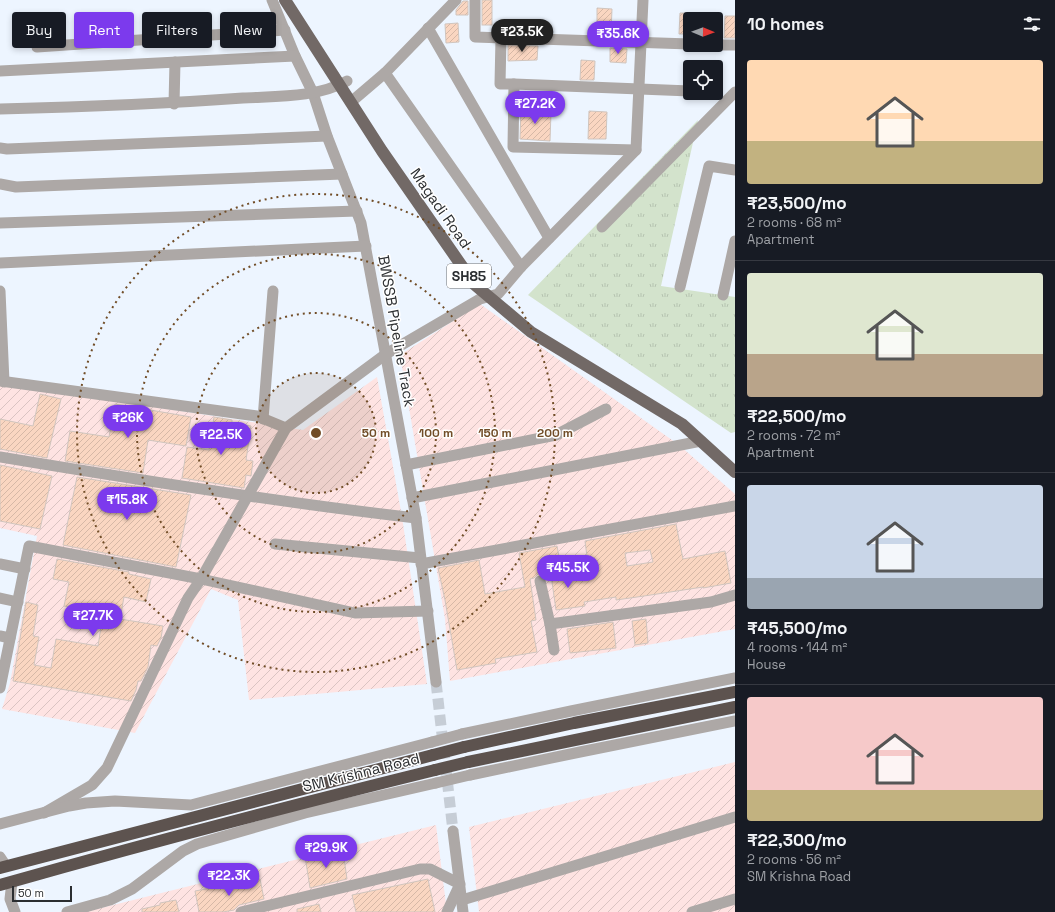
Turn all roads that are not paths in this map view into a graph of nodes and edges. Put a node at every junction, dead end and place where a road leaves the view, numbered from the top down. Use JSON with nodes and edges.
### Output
{"nodes":[{"id":1,"x":272,"y":0,"type":"edge"},
{"id":2,"x":285,"y":0,"type":"edge"},
{"id":3,"x":294,"y":0,"type":"edge"},
{"id":4,"x":456,"y":0,"type":"edge"},
{"id":5,"x":475,"y":0,"type":"edge"},
{"id":6,"x":643,"y":0,"type":"edge"},
{"id":7,"x":428,"y":28,"type":"junction"},
{"id":8,"x":285,"y":30,"type":"junction"},
{"id":9,"x":502,"y":38,"type":"junction"},
{"id":10,"x":641,"y":42,"type":"junction"},
{"id":11,"x":683,"y":44,"type":"edge"},
{"id":12,"x":66,"y":45,"type":"edge"},
{"id":13,"x":723,"y":45,"type":"edge"},
{"id":14,"x":735,"y":46,"type":"edge"},
{"id":15,"x":295,"y":56,"type":"junction"},
{"id":16,"x":175,"y":62,"type":"junction"},
{"id":17,"x":0,"y":71,"type":"edge"},
{"id":18,"x":385,"y":73,"type":"junction"},
{"id":19,"x":343,"y":83,"type":"junction"},
{"id":20,"x":514,"y":84,"type":"junction"},
{"id":21,"x":639,"y":89,"type":"junction"},
{"id":22,"x":683,"y":91,"type":"edge"},
{"id":23,"x":735,"y":92,"type":"edge"},
{"id":24,"x":313,"y":93,"type":"junction"},
{"id":25,"x":354,"y":100,"type":"junction"},
{"id":26,"x":174,"y":104,"type":"junction"},
{"id":27,"x":0,"y":109,"type":"edge"},
{"id":28,"x":327,"y":136,"type":"junction"},
{"id":29,"x":0,"y":148,"type":"edge"},
{"id":30,"x":636,"y":150,"type":"junction"},
{"id":31,"x":735,"y":170,"type":"edge"},
{"id":32,"x":342,"y":174,"type":"junction"},
{"id":33,"x":0,"y":184,"type":"edge"},
{"id":34,"x":357,"y":211,"type":"junction"},
{"id":35,"x":0,"y":223,"type":"edge"},
{"id":36,"x":602,"y":227,"type":"dead end"},
{"id":37,"x":549,"y":238,"type":"junction"},
{"id":38,"x":735,"y":241,"type":"edge"},
{"id":39,"x":366,"y":246,"type":"junction"},
{"id":40,"x":0,"y":263,"type":"edge"},
{"id":41,"x":521,"y":267,"type":"junction"},
{"id":42,"x":680,"y":287,"type":"dead end"},
{"id":43,"x":0,"y":291,"type":"edge"},
{"id":44,"x":273,"y":291,"type":"dead end"},
{"id":45,"x":723,"y":294,"type":"dead end"},
{"id":46,"x":494,"y":295,"type":"junction"},
{"id":47,"x":386,"y":354,"type":"junction"},
{"id":48,"x":2,"y":382,"type":"edge"},
{"id":49,"x":606,"y":409,"type":"dead end"},
{"id":50,"x":263,"y":419,"type":"junction"},
{"id":51,"x":286,"y":428,"type":"junction"},
{"id":52,"x":701,"y":441,"type":"junction"},
{"id":53,"x":0,"y":457,"type":"edge"},
{"id":54,"x":735,"y":461,"type":"edge"},
{"id":55,"x":406,"y":465,"type":"junction"},
{"id":56,"x":735,"y":472,"type":"edge"},
{"id":57,"x":246,"y":497,"type":"junction"},
{"id":58,"x":412,"y":498,"type":"junction"},
{"id":59,"x":735,"y":506,"type":"edge"},
{"id":60,"x":416,"y":518,"type":"junction"},
{"id":61,"x":275,"y":544,"type":"dead end"},
{"id":62,"x":421,"y":561,"type":"junction"},
{"id":63,"x":0,"y":564,"type":"edge"},
{"id":64,"x":24,"y":569,"type":"junction"},
{"id":65,"x":201,"y":579,"type":"junction"},
{"id":66,"x":540,"y":581,"type":"dead end"},
{"id":67,"x":735,"y":595,"type":"edge"},
{"id":68,"x":0,"y":598,"type":"edge"},
{"id":69,"x":18,"y":602,"type":"junction"},
{"id":70,"x":428,"y":611,"type":"junction"},
{"id":71,"x":550,"y":624,"type":"junction"},
{"id":72,"x":5,"y":637,"type":"edge"},
{"id":73,"x":554,"y":650,"type":"dead end"},
{"id":74,"x":735,"y":678,"type":"edge"},
{"id":75,"x":436,"y":682,"type":"tunnel mouth"},
{"id":76,"x":0,"y":684,"type":"edge"},
{"id":77,"x":735,"y":692,"type":"edge"},
{"id":78,"x":735,"y":708,"type":"edge"},
{"id":79,"x":735,"y":721,"type":"edge"},
{"id":80,"x":438,"y":753,"type":"junction"},
{"id":81,"x":440,"y":768,"type":"junction"},
{"id":82,"x":44,"y":813,"type":"junction"},
{"id":83,"x":735,"y":817,"type":"edge"},
{"id":84,"x":0,"y":824,"type":"edge"},
{"id":85,"x":453,"y":831,"type":"tunnel mouth"},
{"id":86,"x":2,"y":864,"type":"edge"},
{"id":87,"x":6,"y":884,"type":"edge"},
{"id":88,"x":460,"y":884,"type":"junction"},
{"id":89,"x":735,"y":899,"type":"edge"},
{"id":90,"x":462,"y":900,"type":"junction"},
{"id":91,"x":15,"y":912,"type":"edge"},
{"id":92,"x":69,"y":912,"type":"edge"},
{"id":93,"x":241,"y":912,"type":"edge"},
{"id":94,"x":447,"y":912,"type":"edge"},
{"id":95,"x":463,"y":912,"type":"edge"},
{"id":96,"x":692,"y":912,"type":"edge"}],
"edges":[{"from":1,"to":8,"type":"street","name":"BWSSB Pipeline Track"},
{"from":2,"to":19,"type":"main road","name":"Magadi Road","number":"SH85"},
{"from":3,"to":19,"type":"main road","name":"Magadi Road","number":"SH85"},
{"from":4,"to":7,"type":"street"},
{"from":5,"to":9,"type":"street"},
{"from":6,"to":10,"type":"street"},
{"from":7,"to":18,"type":"street"},
{"from":7,"to":37,"type":"street"},
{"from":8,"to":12,"type":"street"},
{"from":8,"to":15,"type":"street","name":"BWSSB Pipeline Track"},
{"from":9,"to":10,"type":"street"},
{"from":9,"to":20,"type":"street"},
{"from":10,"to":11,"type":"street"},
{"from":10,"to":21,"type":"street"},
{"from":13,"to":14,"type":"street"},
{"from":15,"to":16,"type":"street"},
{"from":15,"to":24,"type":"street","name":"BWSSB Pipeline Track"},
{"from":16,"to":17,"type":"street"},
{"from":16,"to":26,"type":"street"},
{"from":18,"to":25,"type":"street"},
{"from":18,"to":41,"type":"street"},
{"from":19,"to":24,"type":"street"},
{"from":19,"to":25,"type":"main road","name":"Magadi Road","number":"SH85"},
{"from":20,"to":21,"type":"street"},
{"from":20,"to":30,"type":"street"},
{"from":21,"to":22,"type":"street"},
{"from":21,"to":30,"type":"street"},
{"from":23,"to":36,"type":"street"},
{"from":24,"to":26,"type":"street"},
{"from":24,"to":28,"type":"street","name":"BWSSB Pipeline Track"},
{"from":25,"to":46,"type":"main road","name":"Magadi Road","number":"SH85"},
{"from":26,"to":27,"type":"street"},
{"from":28,"to":29,"type":"street"},
{"from":28,"to":32,"type":"street","name":"BWSSB Pipeline Track"},
{"from":30,"to":37,"type":"street"},
{"from":31,"to":42,"type":"street"},
{"from":32,"to":33,"type":"street"},
{"from":32,"to":34,"type":"street","name":"BWSSB Pipeline Track"},
{"from":34,"to":35,"type":"street"},
{"from":34,"to":39,"type":"street","name":"BWSSB Pipeline Track"},
{"from":37,"to":41,"type":"street"},
{"from":38,"to":45,"type":"street"},
{"from":39,"to":40,"type":"street"},
{"from":39,"to":47,"type":"street","name":"BWSSB Pipeline Track"},
{"from":41,"to":46,"type":"street"},
{"from":43,"to":48,"type":"street"},
{"from":44,"to":50,"type":"street"},
{"from":46,"to":47,"type":"street"},
{"from":46,"to":52,"type":"main road","name":"Magadi Road","number":"SH85"},
{"from":46,"to":54,"type":"main road","name":"Magadi Road","number":"SH85"},
{"from":47,"to":51,"type":"street"},
{"from":47,"to":55,"type":"street","name":"BWSSB Pipeline Track"},
{"from":48,"to":50,"type":"street"},
{"from":49,"to":55,"type":"street"},
{"from":50,"to":51,"type":"street"},
{"from":51,"to":57,"type":"street"},
{"from":52,"to":56,"type":"main road","name":"Magadi Road","number":"SH85"},
{"from":52,"to":58,"type":"street"},
{"from":53,"to":57,"type":"street"},
{"from":55,"to":58,"type":"street","name":"BWSSB Pipeline Track"},
{"from":57,"to":60,"type":"street"},
{"from":57,"to":65,"type":"street"},
{"from":58,"to":60,"type":"street","name":"BWSSB Pipeline Track"},
{"from":59,"to":62,"type":"street"},
{"from":60,"to":62,"type":"street","name":"BWSSB Pipeline Track"},
{"from":61,"to":62,"type":"street"},
{"from":62,"to":70,"type":"street","name":"BWSSB Pipeline Track"},
{"from":63,"to":64,"type":"street"},
{"from":64,"to":65,"type":"street"},
{"from":64,"to":69,"type":"street"},
{"from":65,"to":70,"type":"street"},
{"from":65,"to":82,"type":"street"},
{"from":66,"to":71,"type":"street"},
{"from":67,"to":71,"type":"street"},
{"from":68,"to":69,"type":"street"},
{"from":69,"to":72,"type":"street"},
{"from":70,"to":75,"type":"street","name":"BWSSB Pipeline Track"},
{"from":71,"to":73,"type":"street"},
{"from":72,"to":76,"type":"street"},
{"from":74,"to":82,"type":"street","name":"SM Krishna Road","bridge":true},
{"from":77,"to":80,"type":"highway","name":"SM Krishna Road","bridge":true},
{"from":78,"to":81,"type":"highway","name":"SM Krishna Road","bridge":true},
{"from":79,"to":92,"type":"street","name":"SM Krishna Road","bridge":true},
{"from":80,"to":81,"type":"street"},
{"from":80,"to":86,"type":"highway","name":"SM Krishna Road"},
{"from":81,"to":87,"type":"highway","name":"SM Krishna Road"},
{"from":82,"to":84,"type":"street","name":"SM Krishna Road"},
{"from":83,"to":90,"type":"street"},
{"from":85,"to":88,"type":"street"},
{"from":87,"to":91,"type":"street"},
{"from":88,"to":90,"type":"street"},
{"from":88,"to":93,"type":"street"},
{"from":88,"to":94,"type":"street"},
{"from":89,"to":96,"type":"street"},
{"from":90,"to":95,"type":"street"}]}
